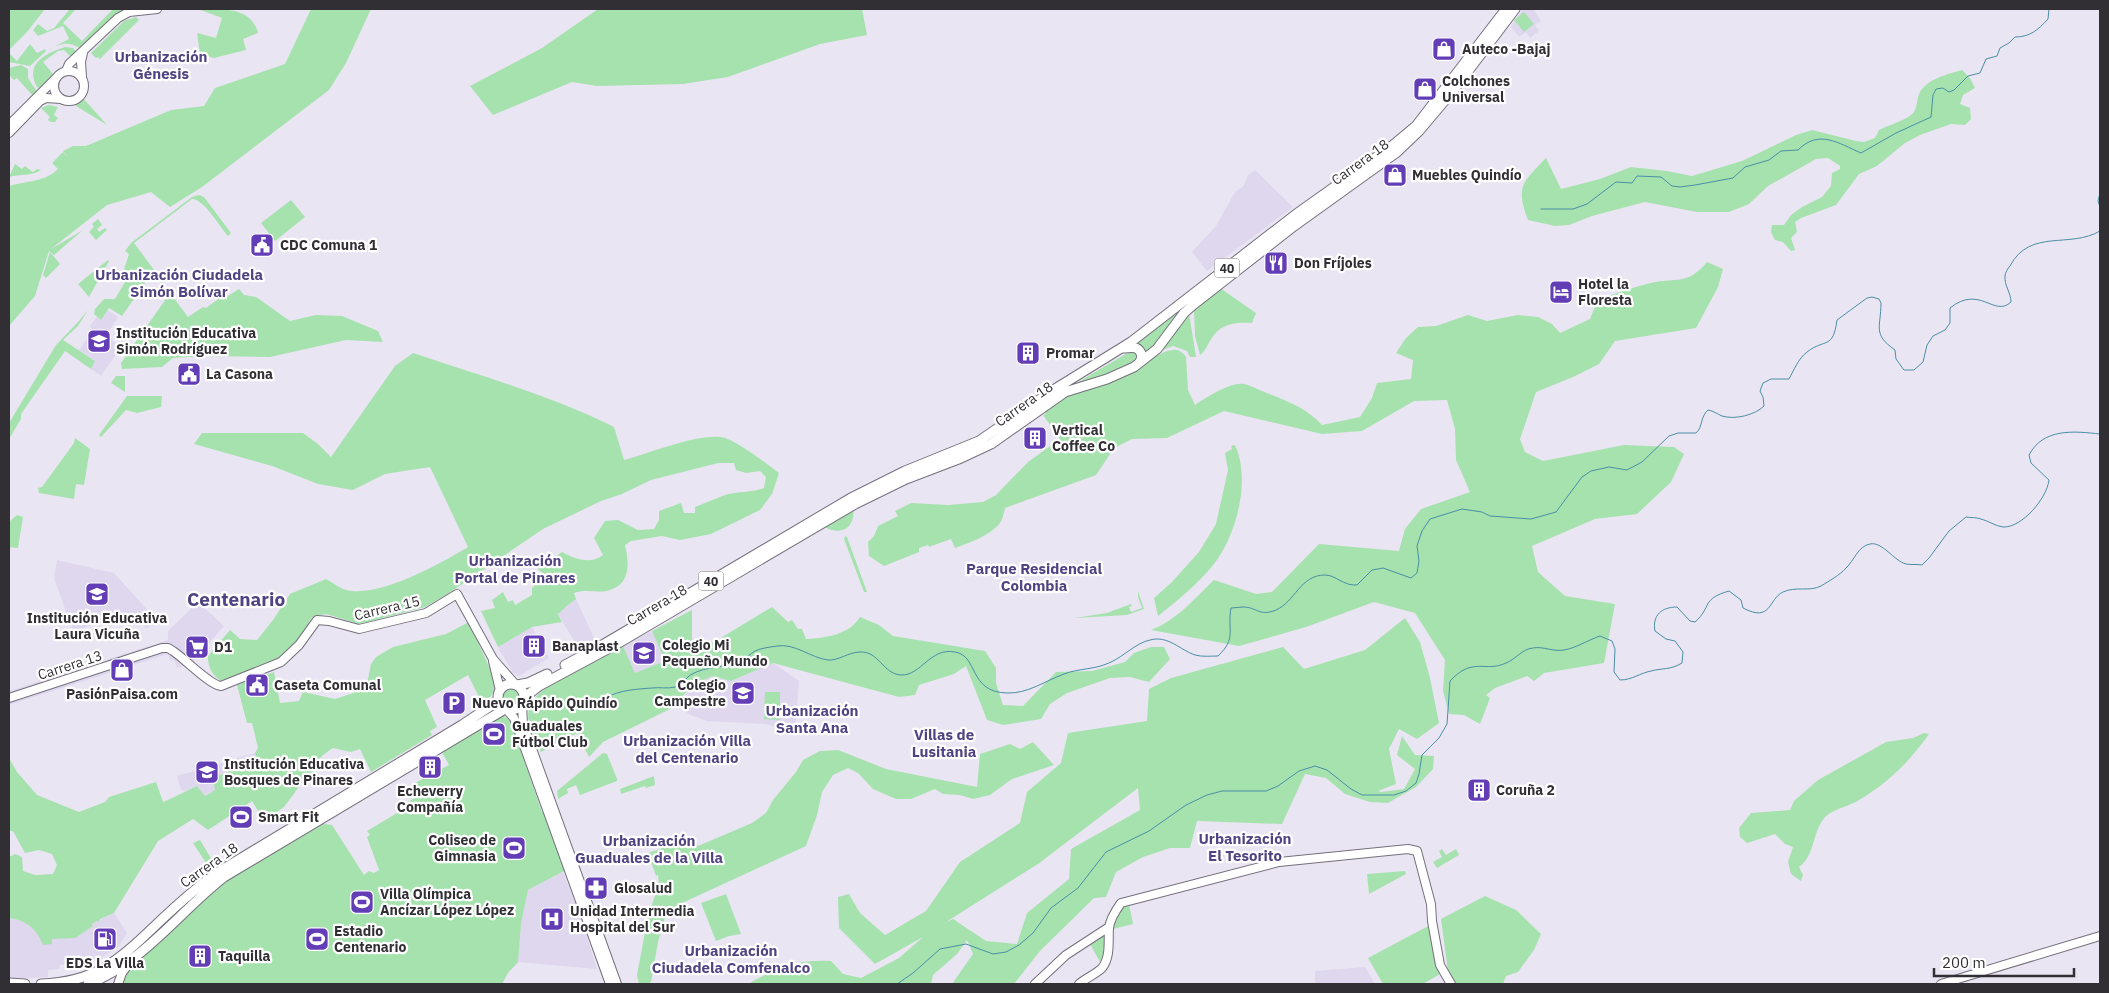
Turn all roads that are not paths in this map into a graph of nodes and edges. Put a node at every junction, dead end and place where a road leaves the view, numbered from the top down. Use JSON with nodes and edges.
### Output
{"nodes":[{"id":1,"x":157,"y":9,"type":"edge"},
{"id":2,"x":1506,"y":9,"type":"edge"},
{"id":3,"x":1515,"y":9,"type":"edge"},
{"id":4,"x":83,"y":53,"type":"junction"},
{"id":5,"x":66,"y":71,"type":"junction"},
{"id":6,"x":82,"y":77,"type":"junction"},
{"id":7,"x":56,"y":78,"type":"junction"},
{"id":8,"x":61,"y":99,"type":"junction"},
{"id":9,"x":9,"y":125,"type":"edge"},
{"id":10,"x":9,"y":133,"type":"edge"},
{"id":11,"x":1122,"y":349,"type":"junction"},
{"id":12,"x":1140,"y":362,"type":"junction"},
{"id":13,"x":168,"y":648,"type":"joint"},
{"id":14,"x":493,"y":659,"type":"junction"},
{"id":15,"x":516,"y":685,"type":"junction"},
{"id":16,"x":500,"y":690,"type":"junction"},
{"id":17,"x":9,"y":698,"type":"edge"},
{"id":18,"x":498,"y":701,"type":"junction"},
{"id":19,"x":523,"y":701,"type":"junction"},
{"id":20,"x":506,"y":709,"type":"junction"},
{"id":21,"x":1109,"y":927,"type":"junction"},
{"id":22,"x":2100,"y":936,"type":"edge"},
{"id":23,"x":132,"y":960,"type":"junction"},
{"id":24,"x":9,"y":983,"type":"edge"},
{"id":25,"x":25,"y":984,"type":"edge"},
{"id":26,"x":41,"y":984,"type":"edge"},
{"id":27,"x":88,"y":984,"type":"edge"},
{"id":28,"x":118,"y":984,"type":"edge"},
{"id":29,"x":610,"y":984,"type":"edge"},
{"id":30,"x":617,"y":984,"type":"edge"},
{"id":31,"x":1035,"y":984,"type":"edge"},
{"id":32,"x":1079,"y":984,"type":"edge"},
{"id":33,"x":1451,"y":984,"type":"edge"},
{"id":34,"x":1941,"y":984,"type":"edge"}],
"edges":[{"from":1,"to":4,"type":"street"},
{"from":2,"to":11,"type":"main road","name":"Carrera 18","number":"40"},
{"from":3,"to":12,"type":"main road","name":"Carrera 18","number":"40"},
{"from":4,"to":5,"type":"street"},
{"from":4,"to":6,"type":"street"},
{"from":5,"to":6,"type":"street"},
{"from":5,"to":7,"type":"street"},
{"from":6,"to":8,"type":"street"},
{"from":7,"to":8,"type":"street"},
{"from":7,"to":9,"type":"street"},
{"from":8,"to":10,"type":"street"},
{"from":11,"to":12,"type":"main road"},
{"from":11,"to":15,"type":"main road","name":"Carrera 18","number":"40"},
{"from":12,"to":19,"type":"main road","name":"Carrera 18","number":"40"},
{"from":13,"to":14,"type":"street","name":"Carrera 15"},
{"from":13,"to":17,"type":"street","name":"Carrera 13"},
{"from":14,"to":15,"type":"street"},
{"from":14,"to":16,"type":"street"},
{"from":15,"to":16,"type":"main road","number":"40"},
{"from":15,"to":19,"type":"main road"},
{"from":16,"to":18,"type":"main road"},
{"from":18,"to":20,"type":"main road"},
{"from":18,"to":26,"type":"main road","name":"Carrera 18"},
{"from":19,"to":20,"type":"main road","number":"40"},
{"from":19,"to":30,"type":"street"},
{"from":20,"to":23,"type":"main road","name":"Carrera 18"},
{"from":20,"to":29,"type":"street"},
{"from":21,"to":31,"type":"street"},
{"from":21,"to":32,"type":"street"},
{"from":21,"to":33,"type":"street"},
{"from":22,"to":34,"type":"street"},
{"from":23,"to":27,"type":"main road","name":"Carrera 18"},
{"from":23,"to":28,"type":"street"},
{"from":24,"to":25,"type":"main road"}]}
